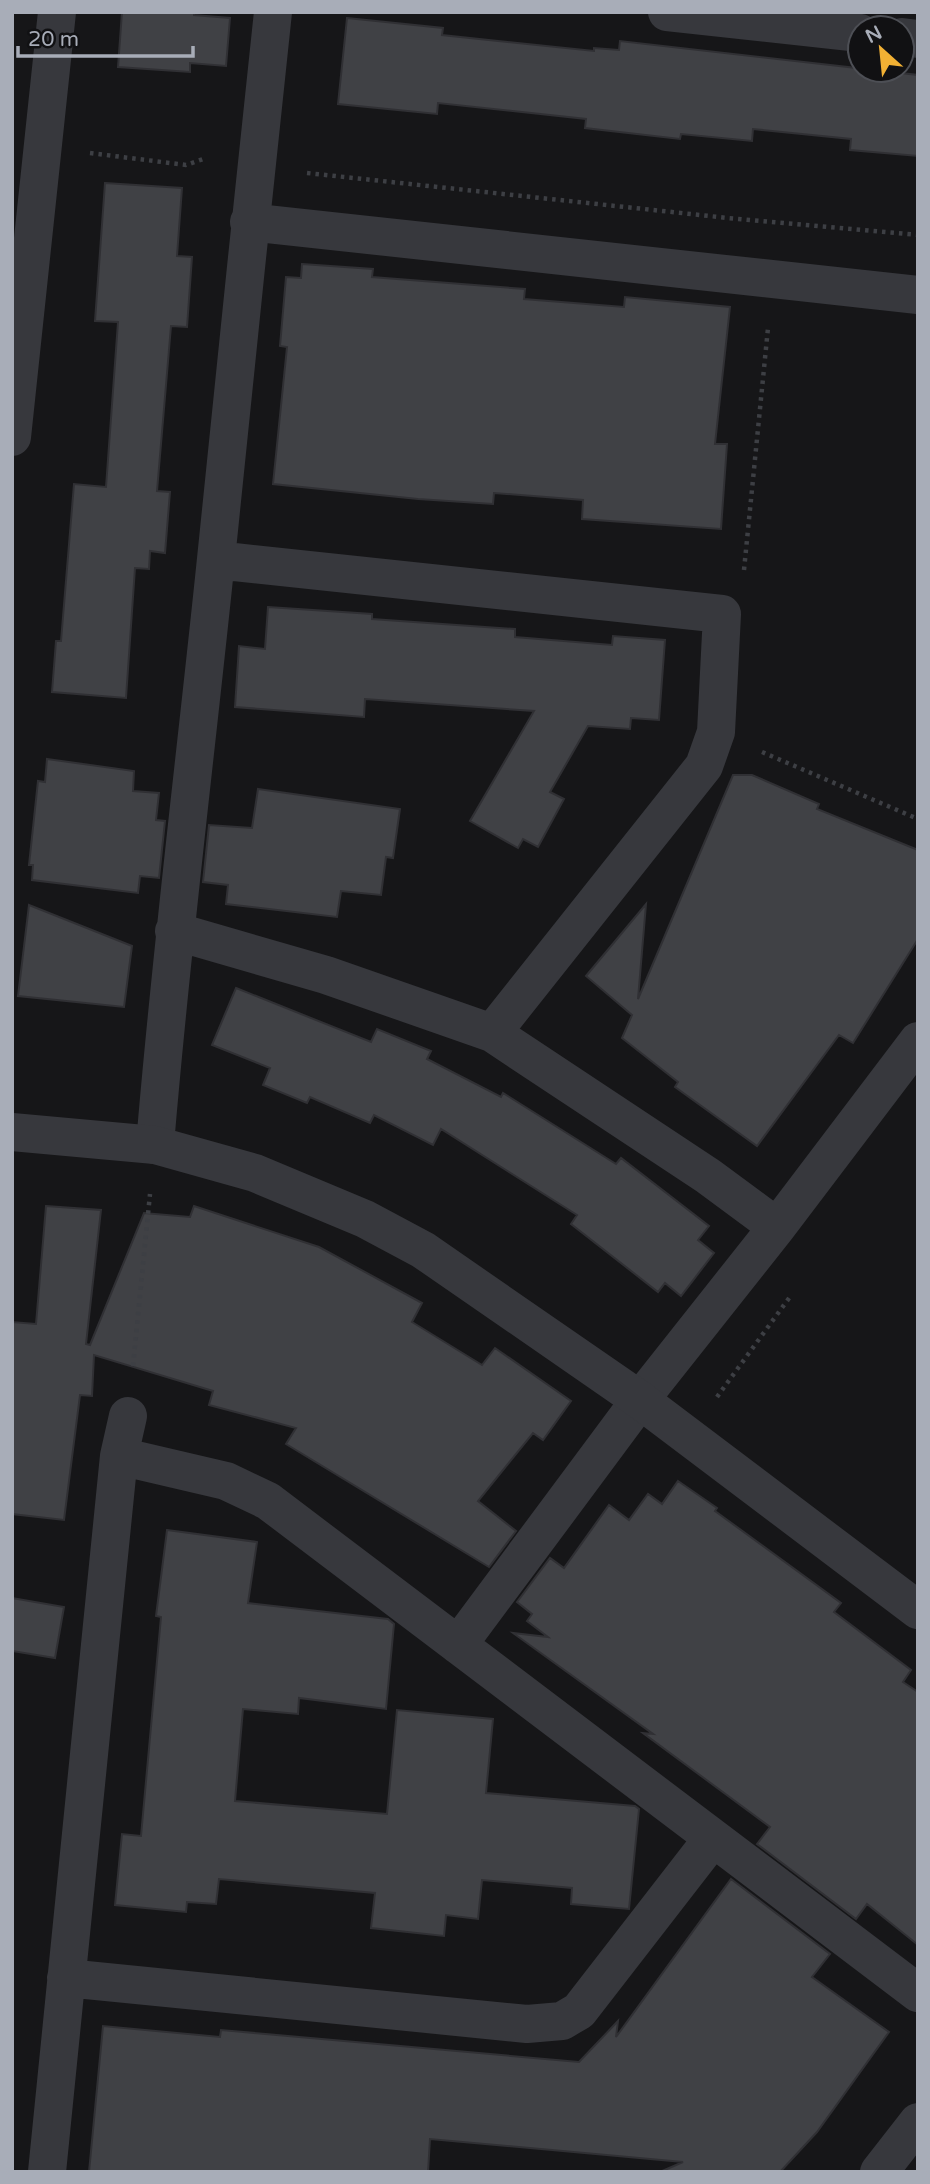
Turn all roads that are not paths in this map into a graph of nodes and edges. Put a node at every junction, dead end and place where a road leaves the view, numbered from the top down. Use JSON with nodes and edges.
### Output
{"nodes":[{"id":1,"x":57,"y":12,"type":"edge"},
{"id":2,"x":273,"y":12,"type":"edge"},
{"id":3,"x":667,"y":12,"type":"edge"},
{"id":4,"x":846,"y":31,"type":"edge"},
{"id":5,"x":249,"y":222,"type":"junction"},
{"id":6,"x":918,"y":295,"type":"edge"},
{"id":7,"x":12,"y":437,"type":"edge"},
{"id":8,"x":216,"y":560,"type":"junction"},
{"id":9,"x":174,"y":931,"type":"junction"},
{"id":10,"x":492,"y":1033,"type":"junction"},
{"id":11,"x":918,"y":1041,"type":"edge"},
{"id":12,"x":12,"y":1132,"type":"edge"},
{"id":13,"x":155,"y":1145,"type":"junction"},
{"id":14,"x":777,"y":1227,"type":"junction"},
{"id":15,"x":640,"y":1400,"type":"junction"},
{"id":16,"x":128,"y":1416,"type":"road end"},
{"id":17,"x":119,"y":1456,"type":"junction"},
{"id":18,"x":918,"y":1610,"type":"edge"},
{"id":19,"x":458,"y":1645,"type":"junction"},
{"id":20,"x":713,"y":1838,"type":"junction"},
{"id":21,"x":66,"y":1978,"type":"junction"},
{"id":22,"x":918,"y":1993,"type":"edge"},
{"id":23,"x":918,"y":2122,"type":"edge"},
{"id":24,"x":47,"y":2172,"type":"edge"},
{"id":25,"x":879,"y":2172,"type":"edge"}],
"edges":[{"from":1,"to":7,"type":"street"},
{"from":2,"to":5,"type":"street"},
{"from":3,"to":4,"type":"street"},
{"from":5,"to":6,"type":"street"},
{"from":5,"to":8,"type":"street"},
{"from":8,"to":9,"type":"street"},
{"from":8,"to":10,"type":"street"},
{"from":9,"to":10,"type":"street"},
{"from":9,"to":13,"type":"street"},
{"from":10,"to":14,"type":"street"},
{"from":11,"to":14,"type":"street"},
{"from":12,"to":13,"type":"street"},
{"from":13,"to":15,"type":"street"},
{"from":14,"to":15,"type":"street"},
{"from":15,"to":18,"type":"street"},
{"from":15,"to":19,"type":"street"},
{"from":16,"to":17,"type":"street"},
{"from":17,"to":19,"type":"street"},
{"from":17,"to":21,"type":"street"},
{"from":19,"to":20,"type":"street"},
{"from":20,"to":21,"type":"street"},
{"from":20,"to":22,"type":"street"},
{"from":21,"to":24,"type":"street"},
{"from":23,"to":25,"type":"street"}]}
